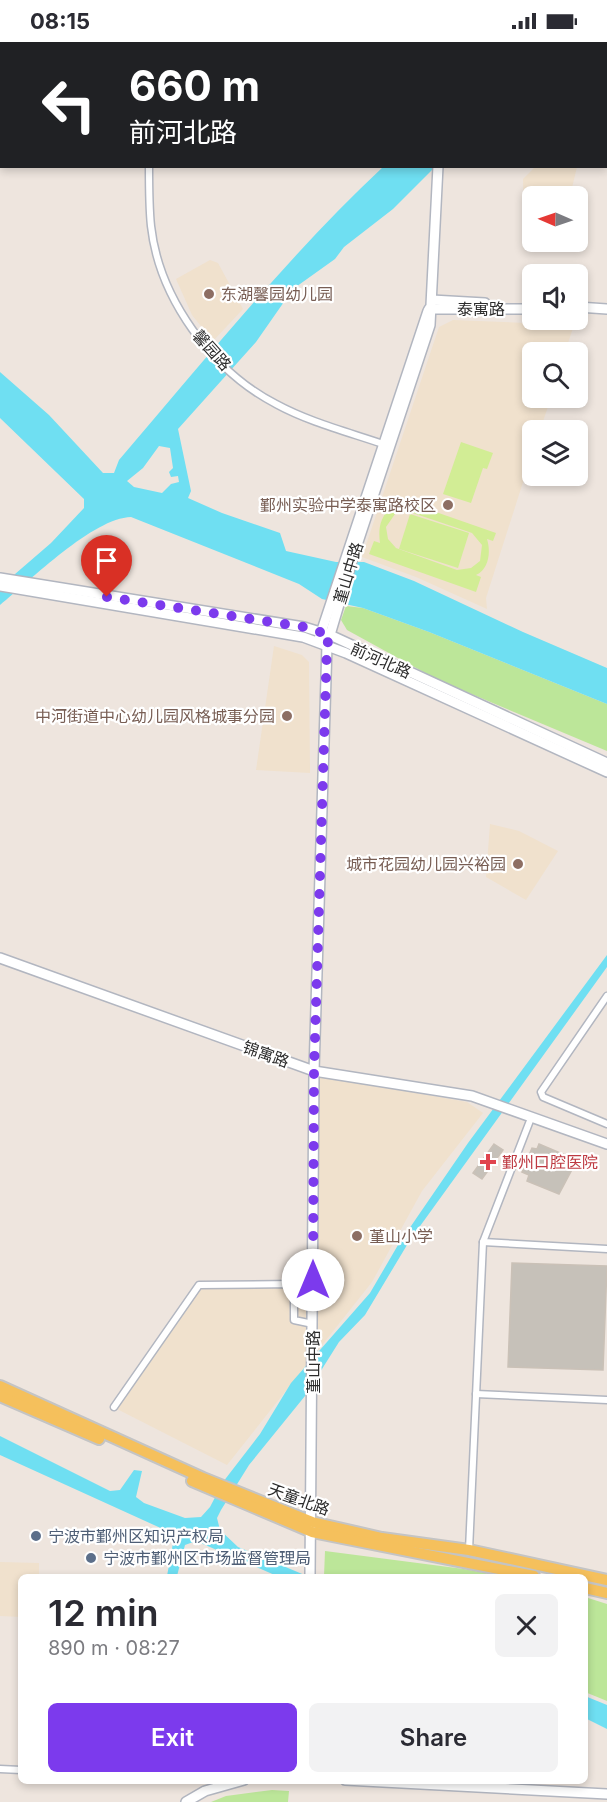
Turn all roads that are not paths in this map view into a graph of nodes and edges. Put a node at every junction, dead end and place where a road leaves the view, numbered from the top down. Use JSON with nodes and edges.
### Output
{"nodes":[{"id":1,"x":149,"y":168,"type":"edge"},
{"id":2,"x":438,"y":168,"type":"edge"},
{"id":3,"x":522,"y":305,"type":"edge"},
{"id":4,"x":431,"y":306,"type":"junction"},
{"id":5,"x":522,"y":309,"type":"edge"},
{"id":6,"x":588,"y":310,"type":"edge"},
{"id":7,"x":607,"y":311,"type":"edge"},
{"id":8,"x":383,"y":444,"type":"junction"},
{"id":9,"x":350,"y":556,"type":"junction"},
{"id":10,"x":0,"y":578,"type":"edge"},
{"id":11,"x":0,"y":586,"type":"edge"},
{"id":12,"x":32,"y":588,"type":"junction"},
{"id":13,"x":324,"y":639,"type":"junction"},
{"id":14,"x":607,"y":763,"type":"edge"},
{"id":15,"x":607,"y":772,"type":"edge"},
{"id":16,"x":0,"y":958,"type":"edge"},
{"id":17,"x":607,"y":996,"type":"edge"},
{"id":18,"x":314,"y":1071,"type":"junction"},
{"id":19,"x":531,"y":1118,"type":"junction"},
{"id":20,"x":607,"y":1124,"type":"edge"},
{"id":21,"x":607,"y":1144,"type":"edge"},
{"id":22,"x":483,"y":1242,"type":"junction"},
{"id":23,"x":607,"y":1249,"type":"edge"},
{"id":24,"x":313,"y":1324,"type":"junction"},
{"id":25,"x":0,"y":1386,"type":"edge"},
{"id":26,"x":476,"y":1394,"type":"junction"},
{"id":27,"x":0,"y":1396,"type":"edge"},
{"id":28,"x":607,"y":1400,"type":"edge"},
{"id":29,"x":114,"y":1407,"type":"dead end"},
{"id":30,"x":238,"y":1497,"type":"junction"},
{"id":31,"x":312,"y":1527,"type":"junction"},
{"id":32,"x":469,"y":1550,"type":"junction"},
{"id":33,"x":310,"y":1574,"type":"edge"},
{"id":34,"x":525,"y":1574,"type":"edge"},
{"id":35,"x":579,"y":1574,"type":"edge"},
{"id":36,"x":588,"y":1576,"type":"edge"},
{"id":37,"x":607,"y":1580,"type":"edge"},
{"id":38,"x":588,"y":1589,"type":"edge"},
{"id":39,"x":607,"y":1593,"type":"edge"},
{"id":40,"x":0,"y":1769,"type":"edge"},
{"id":41,"x":18,"y":1770,"type":"edge"},
{"id":42,"x":229,"y":1784,"type":"edge"},
{"id":43,"x":420,"y":1784,"type":"edge"},
{"id":44,"x":607,"y":1794,"type":"edge"},
{"id":45,"x":186,"y":1802,"type":"edge"}],
"edges":[{"from":1,"to":8,"type":"street","name":"馨园路"},
{"from":2,"to":4,"type":"street","name":"堇山中路"},
{"from":3,"to":4,"type":"street","name":"泰寓路"},
{"from":4,"to":5,"type":"street","name":"泰寓路"},
{"from":4,"to":8,"type":"street","name":"堇山中路"},
{"from":4,"to":9,"type":"street","name":"堇山中路"},
{"from":6,"to":7,"type":"street"},
{"from":8,"to":9,"type":"street","name":"堇山中路"},
{"from":9,"to":13,"type":"street","name":"堇山中路"},
{"from":10,"to":12,"type":"street","name":"前河北路"},
{"from":11,"to":12,"type":"street","name":"前河北路"},
{"from":12,"to":13,"type":"street","name":"前河北路"},
{"from":13,"to":14,"type":"street","name":"前河北路"},
{"from":13,"to":15,"type":"street","name":"前河北路"},
{"from":13,"to":18,"type":"street","name":"堇山中路"},
{"from":16,"to":18,"type":"street","name":"锦寓路"},
{"from":17,"to":20,"type":"street"},
{"from":18,"to":19,"type":"street","name":"锦寓路"},
{"from":18,"to":24,"type":"street","name":"堇山中路"},
{"from":19,"to":21,"type":"street","name":"锦寓路"},
{"from":19,"to":22,"type":"street"},
{"from":22,"to":23,"type":"street"},
{"from":22,"to":26,"type":"street"},
{"from":24,"to":29,"type":"street"},
{"from":24,"to":31,"type":"street","name":"堇山中路"},
{"from":25,"to":30,"type":"main road","name":"天童北路"},
{"from":26,"to":28,"type":"street"},
{"from":26,"to":32,"type":"street"},
{"from":27,"to":30,"type":"main road"},
{"from":30,"to":31,"type":"main road","name":"天童北路"},
{"from":31,"to":32,"type":"main road","name":"天童北路"},
{"from":31,"to":33,"type":"street","name":"堇山中路"},
{"from":31,"to":34,"type":"main road"},
{"from":32,"to":35,"type":"main road","name":"天童北路"},
{"from":36,"to":37,"type":"main road","name":"天童北路"},
{"from":38,"to":39,"type":"main road"},
{"from":40,"to":41,"type":"street"},
{"from":42,"to":45,"type":"street"},
{"from":43,"to":44,"type":"street"}]}
